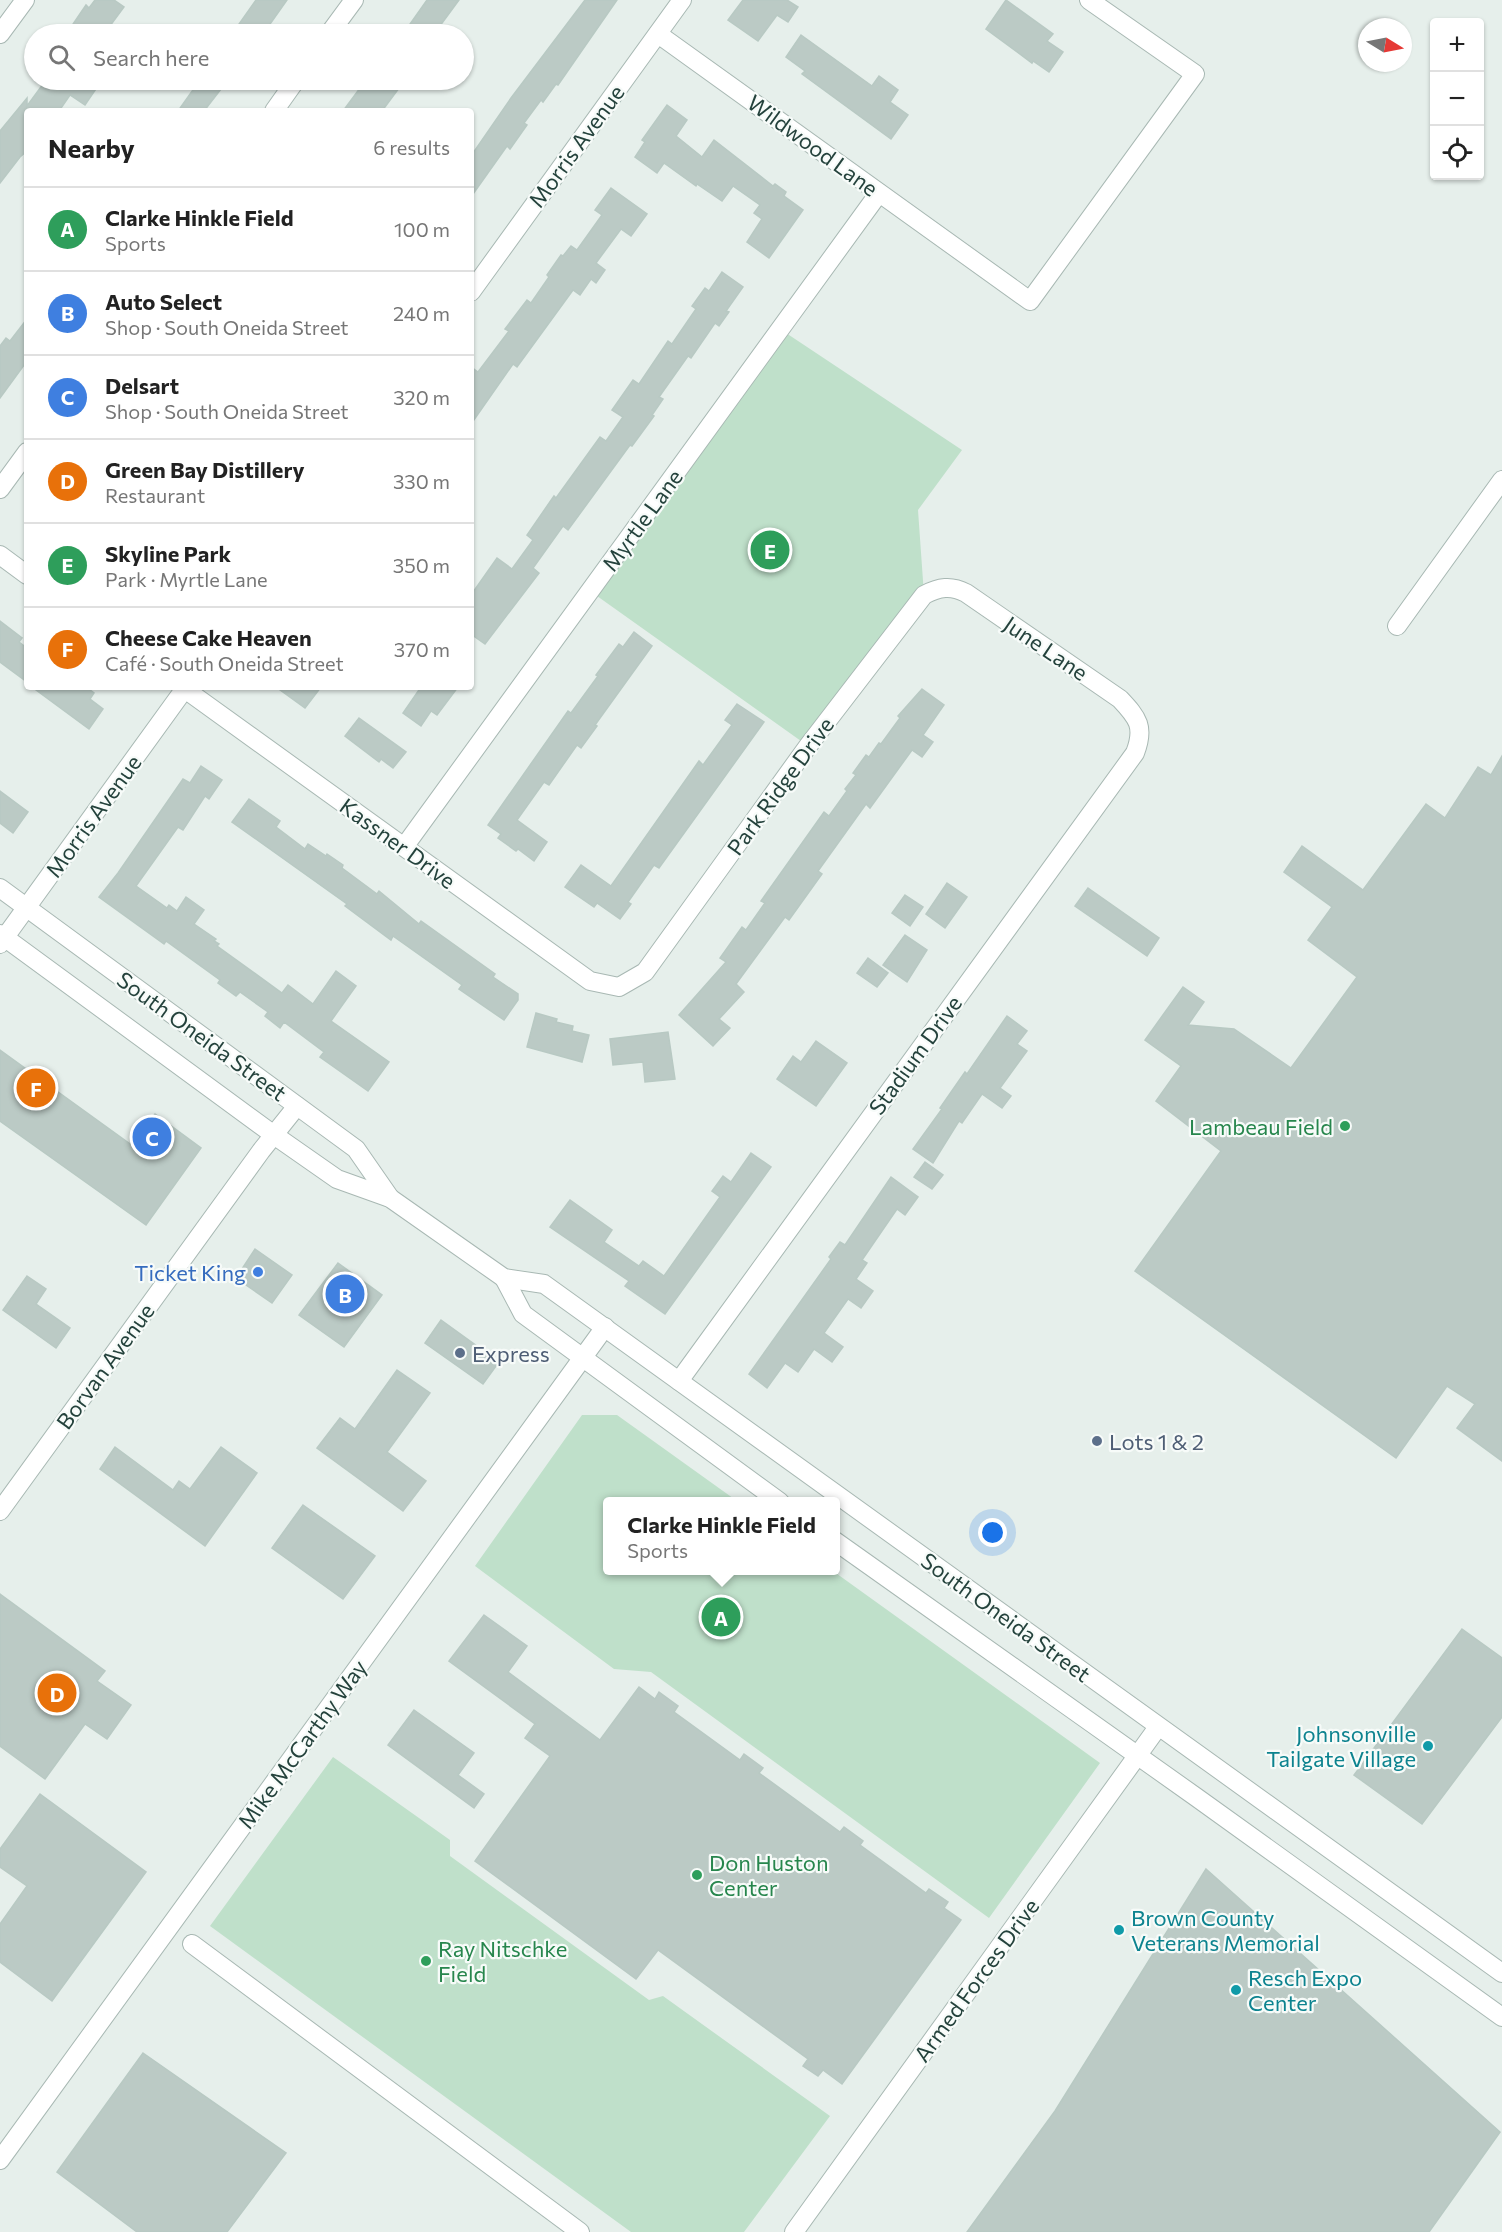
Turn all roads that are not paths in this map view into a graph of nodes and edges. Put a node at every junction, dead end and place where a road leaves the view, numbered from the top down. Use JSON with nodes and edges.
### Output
{"nodes":[{"id":1,"x":25,"y":0,"type":"edge"},
{"id":2,"x":354,"y":0,"type":"edge"},
{"id":3,"x":682,"y":0,"type":"edge"},
{"id":4,"x":1089,"y":0,"type":"edge"},
{"id":5,"x":336,"y":24,"type":"edge"},
{"id":6,"x":0,"y":34,"type":"edge"},
{"id":7,"x":658,"y":34,"type":"junction"},
{"id":8,"x":289,"y":90,"type":"edge"},
{"id":9,"x":275,"y":108,"type":"edge"},
{"id":10,"x":879,"y":193,"type":"junction"},
{"id":11,"x":474,"y":288,"type":"edge"},
{"id":12,"x":24,"y":456,"type":"edge"},
{"id":13,"x":1502,"y":480,"type":"edge"},
{"id":14,"x":0,"y":489,"type":"edge"},
{"id":15,"x":0,"y":555,"type":"edge"},
{"id":16,"x":24,"y":573,"type":"edge"},
{"id":17,"x":941,"y":587,"type":"joint"},
{"id":18,"x":1397,"y":626,"type":"dead end"},
{"id":19,"x":183,"y":690,"type":"edge"},
{"id":20,"x":187,"y":690,"type":"edge"},
{"id":21,"x":1140,"y":725,"type":"joint"},
{"id":22,"x":404,"y":847,"type":"junction"},
{"id":23,"x":0,"y":888,"type":"edge"},
{"id":24,"x":27,"y":907,"type":"junction"},
{"id":25,"x":2,"y":939,"type":"edge"},
{"id":26,"x":619,"y":987,"type":"joint"},
{"id":27,"x":297,"y":1106,"type":"junction"},
{"id":28,"x":274,"y":1135,"type":"junction"},
{"id":29,"x":390,"y":1198,"type":"junction"},
{"id":30,"x":504,"y":1278,"type":"junction"},
{"id":31,"x":604,"y":1328,"type":"junction"},
{"id":32,"x":583,"y":1357,"type":"junction"},
{"id":33,"x":679,"y":1381,"type":"junction"},
{"id":34,"x":773,"y":1497,"type":"edge"},
{"id":35,"x":840,"y":1497,"type":"edge"},
{"id":36,"x":840,"y":1497,"type":"edge"},
{"id":37,"x":0,"y":1511,"type":"edge"},
{"id":38,"x":840,"y":1545,"type":"edge"},
{"id":39,"x":1158,"y":1727,"type":"junction"},
{"id":40,"x":1137,"y":1756,"type":"junction"},
{"id":41,"x":192,"y":1944,"type":"dead end"},
{"id":42,"x":1502,"y":1973,"type":"edge"},
{"id":43,"x":1502,"y":2017,"type":"edge"},
{"id":44,"x":0,"y":2160,"type":"edge"},
{"id":45,"x":580,"y":2232,"type":"edge"},
{"id":46,"x":794,"y":2232,"type":"edge"}],
"edges":[{"from":1,"to":6,"type":"street"},
{"from":2,"to":5,"type":"street"},
{"from":3,"to":7,"type":"street","name":"Morris Avenue"},
{"from":4,"to":10,"type":"street","name":"Wildwood Lane"},
{"from":7,"to":10,"type":"street","name":"Wildwood Lane"},
{"from":7,"to":11,"type":"street","name":"Morris Avenue"},
{"from":8,"to":9,"type":"street"},
{"from":10,"to":22,"type":"street","name":"Myrtle Lane"},
{"from":12,"to":14,"type":"street"},
{"from":13,"to":18,"type":"street"},
{"from":15,"to":16,"type":"street"},
{"from":17,"to":21,"type":"street","name":"June Lane"},
{"from":17,"to":26,"type":"street","name":"Park Ridge Drive"},
{"from":19,"to":24,"type":"street","name":"Morris Avenue"},
{"from":20,"to":22,"type":"street","name":"Kassner Drive"},
{"from":21,"to":33,"type":"street","name":"Stadium Drive"},
{"from":22,"to":26,"type":"street","name":"Kassner Drive"},
{"from":23,"to":24,"type":"street","name":"South Oneida Street"},
{"from":24,"to":25,"type":"street","name":"Morris Avenue"},
{"from":24,"to":27,"type":"street","name":"South Oneida Street"},
{"from":25,"to":28,"type":"street","name":"South Oneida Street"},
{"from":27,"to":28,"type":"street","name":"Borvan Avenue"},
{"from":27,"to":29,"type":"street","name":"South Oneida Street"},
{"from":28,"to":29,"type":"street","name":"South Oneida Street"},
{"from":28,"to":37,"type":"street","name":"Borvan Avenue"},
{"from":29,"to":30,"type":"street","name":"South Oneida Street"},
{"from":30,"to":31,"type":"street","name":"South Oneida Street"},
{"from":30,"to":32,"type":"street","name":"South Oneida Street"},
{"from":31,"to":32,"type":"street","name":"Mike McCarthy Way"},
{"from":31,"to":33,"type":"street","name":"South Oneida Street"},
{"from":32,"to":34,"type":"street","name":"South Oneida Street"},
{"from":32,"to":44,"type":"street","name":"Mike McCarthy Way"},
{"from":33,"to":36,"type":"street","name":"South Oneida Street"},
{"from":35,"to":39,"type":"street","name":"South Oneida Street"},
{"from":38,"to":40,"type":"street","name":"South Oneida Street"},
{"from":39,"to":40,"type":"street","name":"Armed Forces Drive"},
{"from":39,"to":42,"type":"street","name":"South Oneida Street"},
{"from":40,"to":43,"type":"street","name":"South Oneida Street"},
{"from":40,"to":46,"type":"street","name":"Armed Forces Drive"},
{"from":41,"to":45,"type":"street"}]}
